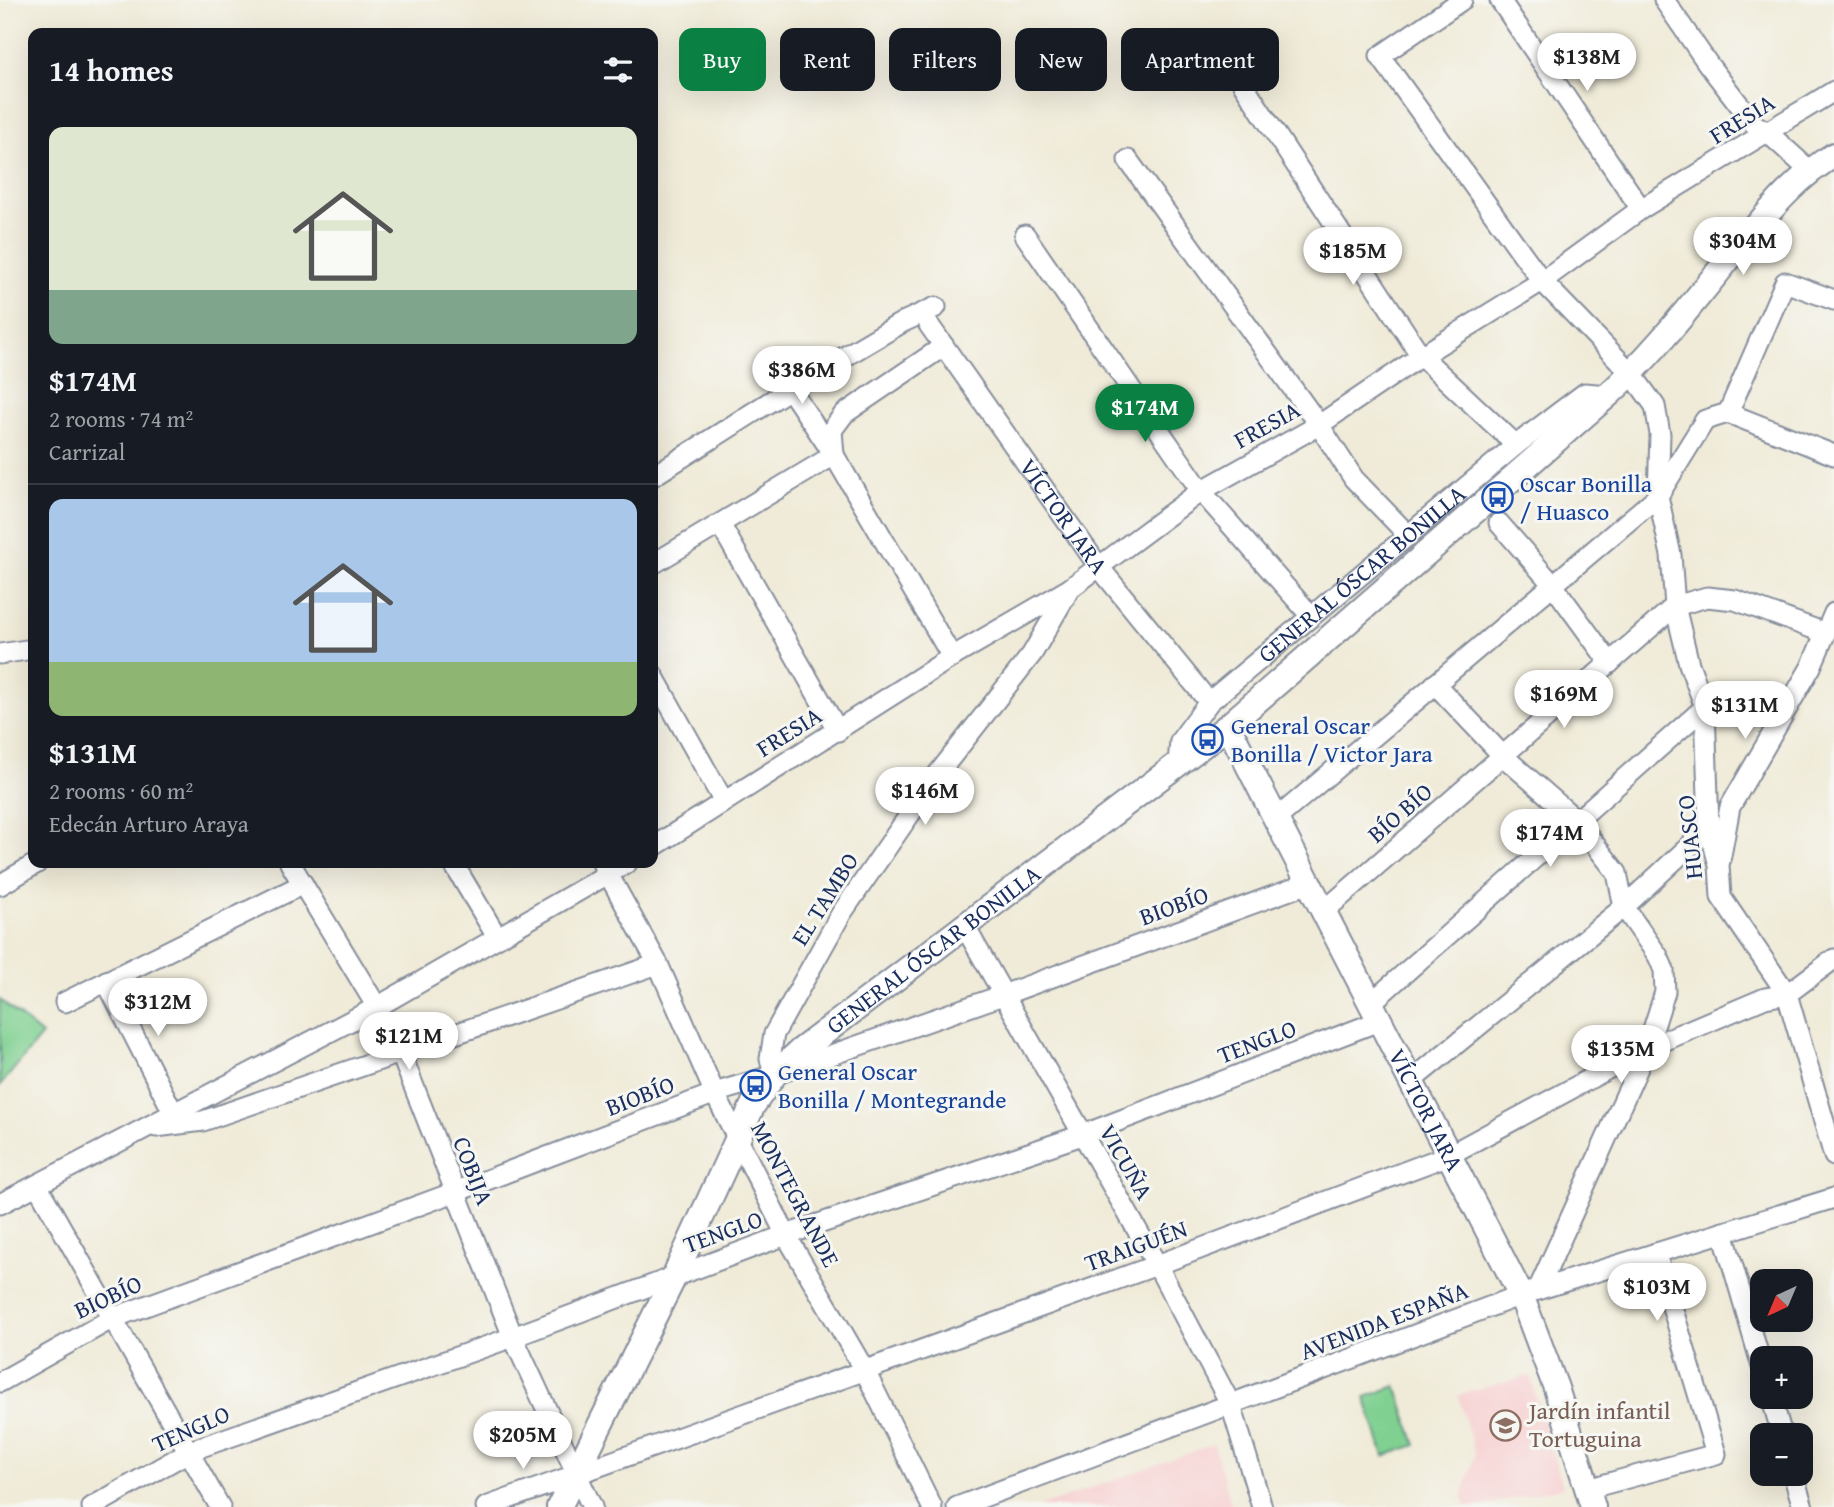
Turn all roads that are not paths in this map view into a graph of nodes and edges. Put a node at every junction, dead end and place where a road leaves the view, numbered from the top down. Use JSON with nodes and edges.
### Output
{"nodes":[{"id":1,"x":1462,"y":0,"type":"edge"},
{"id":2,"x":1500,"y":0,"type":"edge"},
{"id":3,"x":1664,"y":0,"type":"edge"},
{"id":4,"x":1249,"y":91,"type":"edge"},
{"id":5,"x":1834,"y":91,"type":"edge"},
{"id":6,"x":1767,"y":132,"type":"junction"},
{"id":7,"x":1834,"y":155,"type":"edge"},
{"id":8,"x":1128,"y":160,"type":"dead end"},
{"id":9,"x":1810,"y":171,"type":"junction"},
{"id":10,"x":1641,"y":209,"type":"junction"},
{"id":11,"x":1025,"y":235,"type":"dead end"},
{"id":12,"x":1542,"y":281,"type":"junction"},
{"id":13,"x":1834,"y":300,"type":"edge"},
{"id":14,"x":944,"y":345,"type":"junction"},
{"id":15,"x":1421,"y":356,"type":"junction"},
{"id":16,"x":1631,"y":373,"type":"junction"},
{"id":17,"x":790,"y":389,"type":"junction"},
{"id":18,"x":1608,"y":396,"type":"junction"},
{"id":19,"x":1728,"y":414,"type":"junction"},
{"id":20,"x":1319,"y":425,"type":"junction"},
{"id":21,"x":1516,"y":445,"type":"junction"},
{"id":22,"x":834,"y":455,"type":"junction"},
{"id":23,"x":1834,"y":455,"type":"edge"},
{"id":24,"x":658,"y":473,"type":"edge"},
{"id":25,"x":1201,"y":491,"type":"junction"},
{"id":26,"x":1658,"y":496,"type":"junction"},
{"id":27,"x":1499,"y":523,"type":"dead end"},
{"id":28,"x":720,"y":524,"type":"junction"},
{"id":29,"x":1409,"y":536,"type":"junction"},
{"id":30,"x":658,"y":561,"type":"edge"},
{"id":31,"x":1099,"y":567,"type":"junction"},
{"id":32,"x":1553,"y":585,"type":"junction"},
{"id":33,"x":1069,"y":589,"type":"junction"},
{"id":34,"x":1675,"y":606,"type":"junction"},
{"id":35,"x":1834,"y":613,"type":"edge"},
{"id":36,"x":1311,"y":616,"type":"junction"},
{"id":37,"x":1825,"y":633,"type":"junction"},
{"id":38,"x":28,"y":650,"type":"edge"},
{"id":39,"x":0,"y":654,"type":"edge"},
{"id":40,"x":952,"y":657,"type":"junction"},
{"id":41,"x":1610,"y":663,"type":"junction"},
{"id":42,"x":658,"y":684,"type":"edge"},
{"id":43,"x":1435,"y":684,"type":"junction"},
{"id":44,"x":1209,"y":702,"type":"junction"},
{"id":45,"x":1705,"y":707,"type":"junction"},
{"id":46,"x":1228,"y":726,"type":"junction"},
{"id":47,"x":838,"y":731,"type":"junction"},
{"id":48,"x":1503,"y":756,"type":"junction"},
{"id":49,"x":1178,"y":763,"type":"junction"},
{"id":50,"x":724,"y":802,"type":"junction"},
{"id":51,"x":1276,"y":819,"type":"junction"},
{"id":52,"x":1575,"y":820,"type":"junction"},
{"id":53,"x":1709,"y":828,"type":"junction"},
{"id":54,"x":658,"y":844,"type":"edge"},
{"id":55,"x":1719,"y":865,"type":"junction"},
{"id":56,"x":29,"y":868,"type":"edge"},
{"id":57,"x":293,"y":868,"type":"edge"},
{"id":58,"x":456,"y":868,"type":"edge"},
{"id":59,"x":605,"y":869,"type":"edge"},
{"id":60,"x":1308,"y":883,"type":"junction"},
{"id":61,"x":303,"y":884,"type":"junction"},
{"id":62,"x":0,"y":885,"type":"edge"},
{"id":63,"x":1624,"y":907,"type":"junction"},
{"id":64,"x":1323,"y":912,"type":"junction"},
{"id":65,"x":964,"y":925,"type":"junction"},
{"id":66,"x":497,"y":937,"type":"junction"},
{"id":67,"x":1834,"y":959,"type":"edge"},
{"id":68,"x":658,"y":964,"type":"junction"},
{"id":69,"x":106,"y":981,"type":"junction"},
{"id":70,"x":1787,"y":994,"type":"junction"},
{"id":71,"x":1003,"y":995,"type":"junction"},
{"id":72,"x":65,"y":1002,"type":"dead end"},
{"id":73,"x":377,"y":1007,"type":"junction"},
{"id":74,"x":1375,"y":1012,"type":"junction"},
{"id":75,"x":1647,"y":1048,"type":"junction"},
{"id":76,"x":401,"y":1054,"type":"junction"},
{"id":77,"x":774,"y":1075,"type":"junction"},
{"id":78,"x":1411,"y":1081,"type":"junction"},
{"id":79,"x":715,"y":1094,"type":"junction"},
{"id":80,"x":1827,"y":1104,"type":"edge"},
{"id":81,"x":173,"y":1112,"type":"junction"},
{"id":82,"x":148,"y":1128,"type":"junction"},
{"id":83,"x":1082,"y":1135,"type":"junction"},
{"id":84,"x":737,"y":1136,"type":"junction"},
{"id":85,"x":1449,"y":1155,"type":"junction"},
{"id":86,"x":1834,"y":1156,"type":"edge"},
{"id":87,"x":37,"y":1185,"type":"junction"},
{"id":88,"x":455,"y":1192,"type":"junction"},
{"id":89,"x":1834,"y":1198,"type":"edge"},
{"id":90,"x":0,"y":1204,"type":"edge"},
{"id":91,"x":1723,"y":1232,"type":"junction"},
{"id":92,"x":786,"y":1235,"type":"junction"},
{"id":93,"x":1656,"y":1253,"type":"junction"},
{"id":94,"x":1157,"y":1265,"type":"junction"},
{"id":95,"x":674,"y":1276,"type":"junction"},
{"id":96,"x":1530,"y":1293,"type":"junction"},
{"id":97,"x":113,"y":1318,"type":"junction"},
{"id":98,"x":513,"y":1336,"type":"junction"},
{"id":99,"x":1756,"y":1346,"type":"edge"},
{"id":100,"x":865,"y":1371,"type":"junction"},
{"id":101,"x":0,"y":1382,"type":"edge"},
{"id":102,"x":1231,"y":1405,"type":"junction"},
{"id":103,"x":190,"y":1451,"type":"junction"},
{"id":104,"x":575,"y":1474,"type":"junction"},
{"id":105,"x":1797,"y":1486,"type":"edge"},
{"id":106,"x":1590,"y":1498,"type":"edge"},
{"id":107,"x":92,"y":1507,"type":"edge"},
{"id":108,"x":220,"y":1507,"type":"edge"},
{"id":109,"x":486,"y":1507,"type":"edge"},
{"id":110,"x":559,"y":1507,"type":"edge"},
{"id":111,"x":592,"y":1507,"type":"edge"},
{"id":112,"x":932,"y":1507,"type":"edge"},
{"id":113,"x":957,"y":1507,"type":"edge"},
{"id":114,"x":1262,"y":1507,"type":"edge"},
{"id":115,"x":1803,"y":1507,"type":"edge"}],
"edges":[{"from":1,"to":12,"type":"street","name":"HUASCO"},
{"from":2,"to":10,"type":"street"},
{"from":3,"to":6,"type":"street"},
{"from":4,"to":15,"type":"street"},
{"from":5,"to":6,"type":"street","name":"FRESIA"},
{"from":6,"to":9,"type":"street"},
{"from":6,"to":10,"type":"street","name":"FRESIA"},
{"from":7,"to":9,"type":"main road","name":"GENERAL ÓSCAR BONILLA"},
{"from":8,"to":20,"type":"street"},
{"from":9,"to":16,"type":"main road","name":"GENERAL ÓSCAR BONILLA"},
{"from":10,"to":12,"type":"street","name":"FRESIA"},
{"from":11,"to":25,"type":"street"},
{"from":12,"to":15,"type":"street","name":"FRESIA"},
{"from":12,"to":16,"type":"street","name":"HUASCO"},
{"from":13,"to":19,"type":"street"},
{"from":14,"to":17,"type":"street","name":"VÍCTOR JARA"},
{"from":14,"to":22,"type":"street"},
{"from":14,"to":31,"type":"street","name":"VÍCTOR JARA"},
{"from":15,"to":20,"type":"street","name":"FRESIA"},
{"from":15,"to":21,"type":"street"},
{"from":16,"to":18,"type":"main road","name":"GENERAL ÓSCAR BONILLA"},
{"from":16,"to":26,"type":"street","name":"HUASCO"},
{"from":17,"to":22,"type":"street"},
{"from":17,"to":24,"type":"street"},
{"from":18,"to":21,"type":"street","name":"GENERAL ÓSCAR BONILLA"},
{"from":18,"to":46,"type":"main road","name":"GENERAL ÓSCAR BONILLA"},
{"from":19,"to":23,"type":"street"},
{"from":19,"to":26,"type":"street"},
{"from":20,"to":25,"type":"street","name":"FRESIA"},
{"from":20,"to":29,"type":"street"},
{"from":21,"to":29,"type":"street","name":"GENERAL ÓSCAR BONILLA"},
{"from":22,"to":28,"type":"street"},
{"from":22,"to":40,"type":"street"},
{"from":25,"to":31,"type":"street","name":"FRESIA"},
{"from":25,"to":36,"type":"street"},
{"from":26,"to":32,"type":"street"},
{"from":26,"to":34,"type":"street","name":"HUASCO"},
{"from":27,"to":32,"type":"street"},
{"from":28,"to":30,"type":"street"},
{"from":28,"to":47,"type":"street"},
{"from":29,"to":36,"type":"street","name":"GENERAL ÓSCAR BONILLA"},
{"from":31,"to":33,"type":"street","name":"FRESIA"},
{"from":31,"to":44,"type":"street","name":"VÍCTOR JARA"},
{"from":32,"to":41,"type":"street"},
{"from":32,"to":43,"type":"street"},
{"from":33,"to":40,"type":"street","name":"FRESIA"},
{"from":33,"to":77,"type":"street","name":"EL TAMBO"},
{"from":34,"to":37,"type":"street","name":"BÍO BÍO"},
{"from":34,"to":41,"type":"street","name":"BÍO BÍO"},
{"from":34,"to":45,"type":"street","name":"HUASCO"},
{"from":35,"to":37,"type":"street"},
{"from":36,"to":44,"type":"street","name":"GENERAL ÓSCAR BONILLA"},
{"from":37,"to":55,"type":"street"},
{"from":38,"to":39,"type":"street"},
{"from":40,"to":47,"type":"street","name":"FRESIA"},
{"from":41,"to":48,"type":"street","name":"BÍO BÍO"},
{"from":42,"to":50,"type":"street"},
{"from":43,"to":48,"type":"street"},
{"from":43,"to":51,"type":"street"},
{"from":44,"to":49,"type":"street","name":"GENERAL ÓSCAR BONILLA"},
{"from":45,"to":52,"type":"street","name":"TENGLO"},
{"from":45,"to":53,"type":"street","name":"HUASCO"},
{"from":46,"to":49,"type":"main road","name":"GENERAL ÓSCAR BONILLA"},
{"from":46,"to":51,"type":"main road","name":"VÍCTOR JARA"},
{"from":47,"to":50,"type":"street","name":"FRESIA"},
{"from":48,"to":52,"type":"street"},
{"from":48,"to":64,"type":"street","name":"BÍO BÍO"},
{"from":49,"to":65,"type":"main road","name":"GENERAL ÓSCAR BONILLA"},
{"from":50,"to":54,"type":"street","name":"FRESIA"},
{"from":51,"to":60,"type":"main road","name":"VÍCTOR JARA"},
{"from":52,"to":63,"type":"street"},
{"from":52,"to":74,"type":"street","name":"TENGLO"},
{"from":53,"to":55,"type":"street","name":"HUASCO"},
{"from":53,"to":63,"type":"street"},
{"from":55,"to":70,"type":"street","name":"HUASCO"},
{"from":56,"to":62,"type":"street"},
{"from":57,"to":61,"type":"street","name":"COBIJA"},
{"from":58,"to":66,"type":"street"},
{"from":59,"to":66,"type":"street"},
{"from":59,"to":68,"type":"street","name":"MONTEGRANDE"},
{"from":60,"to":64,"type":"main road","name":"VÍCTOR JARA"},
{"from":60,"to":71,"type":"street","name":"BIOBÍO"},
{"from":61,"to":69,"type":"street"},
{"from":61,"to":73,"type":"street","name":"COBIJA"},
{"from":63,"to":75,"type":"street"},
{"from":63,"to":78,"type":"street"},
{"from":64,"to":74,"type":"main road","name":"VÍCTOR JARA"},
{"from":65,"to":71,"type":"street","name":"VICUÑA"},
{"from":65,"to":77,"type":"main road","name":"GENERAL ÓSCAR BONILLA"},
{"from":66,"to":73,"type":"street"},
{"from":67,"to":70,"type":"street"},
{"from":68,"to":76,"type":"street"},
{"from":68,"to":79,"type":"street","name":"MONTEGRANDE"},
{"from":69,"to":72,"type":"street"},
{"from":69,"to":81,"type":"street"},
{"from":70,"to":75,"type":"street","name":"TRAIGUÉN"},
{"from":70,"to":80,"type":"street","name":"HUASCO"},
{"from":71,"to":77,"type":"street","name":"BIOBÍO"},
{"from":71,"to":83,"type":"street","name":"VICUÑA"},
{"from":73,"to":76,"type":"street","name":"COBIJA"},
{"from":73,"to":81,"type":"street"},
{"from":74,"to":78,"type":"main road","name":"VÍCTOR JARA"},
{"from":74,"to":83,"type":"street","name":"TENGLO"},
{"from":75,"to":85,"type":"street","name":"TRAIGUÉN"},
{"from":75,"to":96,"type":"street"},
{"from":76,"to":82,"type":"street"},
{"from":76,"to":88,"type":"street","name":"COBIJA"},
{"from":77,"to":79,"type":"street","name":"BIOBÍO"},
{"from":77,"to":84,"type":"main road","name":"GENERAL ÓSCAR BONILLA"},
{"from":78,"to":85,"type":"main road","name":"VÍCTOR JARA"},
{"from":79,"to":84,"type":"street","name":"MONTEGRANDE"},
{"from":79,"to":88,"type":"street","name":"BIOBÍO"},
{"from":80,"to":86,"type":"street","name":"HUASCO"},
{"from":81,"to":82,"type":"street"},
{"from":82,"to":87,"type":"street"},
{"from":83,"to":92,"type":"street","name":"TENGLO"},
{"from":83,"to":94,"type":"street","name":"VICUÑA"},
{"from":84,"to":92,"type":"street","name":"MONTEGRANDE"},
{"from":84,"to":95,"type":"main road","name":"GENERAL ÓSCAR BONILLA"},
{"from":85,"to":94,"type":"street","name":"TRAIGUÉN"},
{"from":85,"to":96,"type":"main road","name":"VÍCTOR JARA"},
{"from":87,"to":90,"type":"street"},
{"from":87,"to":97,"type":"street"},
{"from":88,"to":97,"type":"street","name":"BIOBÍO"},
{"from":88,"to":98,"type":"street","name":"COBIJA"},
{"from":89,"to":91,"type":"street","name":"AVENIDA ESPAÑA"},
{"from":91,"to":93,"type":"street","name":"AVENIDA ESPAÑA"},
{"from":91,"to":99,"type":"street"},
{"from":92,"to":95,"type":"street","name":"TENGLO"},
{"from":92,"to":100,"type":"street","name":"MONTEGRANDE"},
{"from":93,"to":96,"type":"street","name":"AVENIDA ESPAÑA"},
{"from":93,"to":106,"type":"street"},
{"from":94,"to":100,"type":"street","name":"TRAIGUÉN"},
{"from":94,"to":102,"type":"street","name":"VICUÑA"},
{"from":95,"to":98,"type":"street","name":"TENGLO"},
{"from":95,"to":104,"type":"main road","name":"GENERAL ÓSCAR BONILLA"},
{"from":96,"to":102,"type":"street","name":"AVENIDA ESPAÑA"},
{"from":96,"to":106,"type":"main road","name":"VÍCTOR JARA"},
{"from":97,"to":101,"type":"street","name":"BIOBÍO"},
{"from":97,"to":103,"type":"street"},
{"from":98,"to":103,"type":"street","name":"TENGLO"},
{"from":98,"to":104,"type":"street","name":"COBIJA"},
{"from":100,"to":104,"type":"street","name":"TRAIGUÉN"},
{"from":100,"to":112,"type":"street","name":"MONTEGRANDE"},
{"from":102,"to":113,"type":"street","name":"AVENIDA ESPAÑA"},
{"from":102,"to":114,"type":"street","name":"VICUÑA"},
{"from":103,"to":107,"type":"street","name":"TENGLO"},
{"from":103,"to":108,"type":"street"},
{"from":104,"to":109,"type":"street","name":"TRAIGUÉN"},
{"from":104,"to":110,"type":"main road","name":"GENERAL ÓSCAR BONILLA"},
{"from":104,"to":111,"type":"street","name":"COBIJA"},
{"from":105,"to":115,"type":"street"}]}
